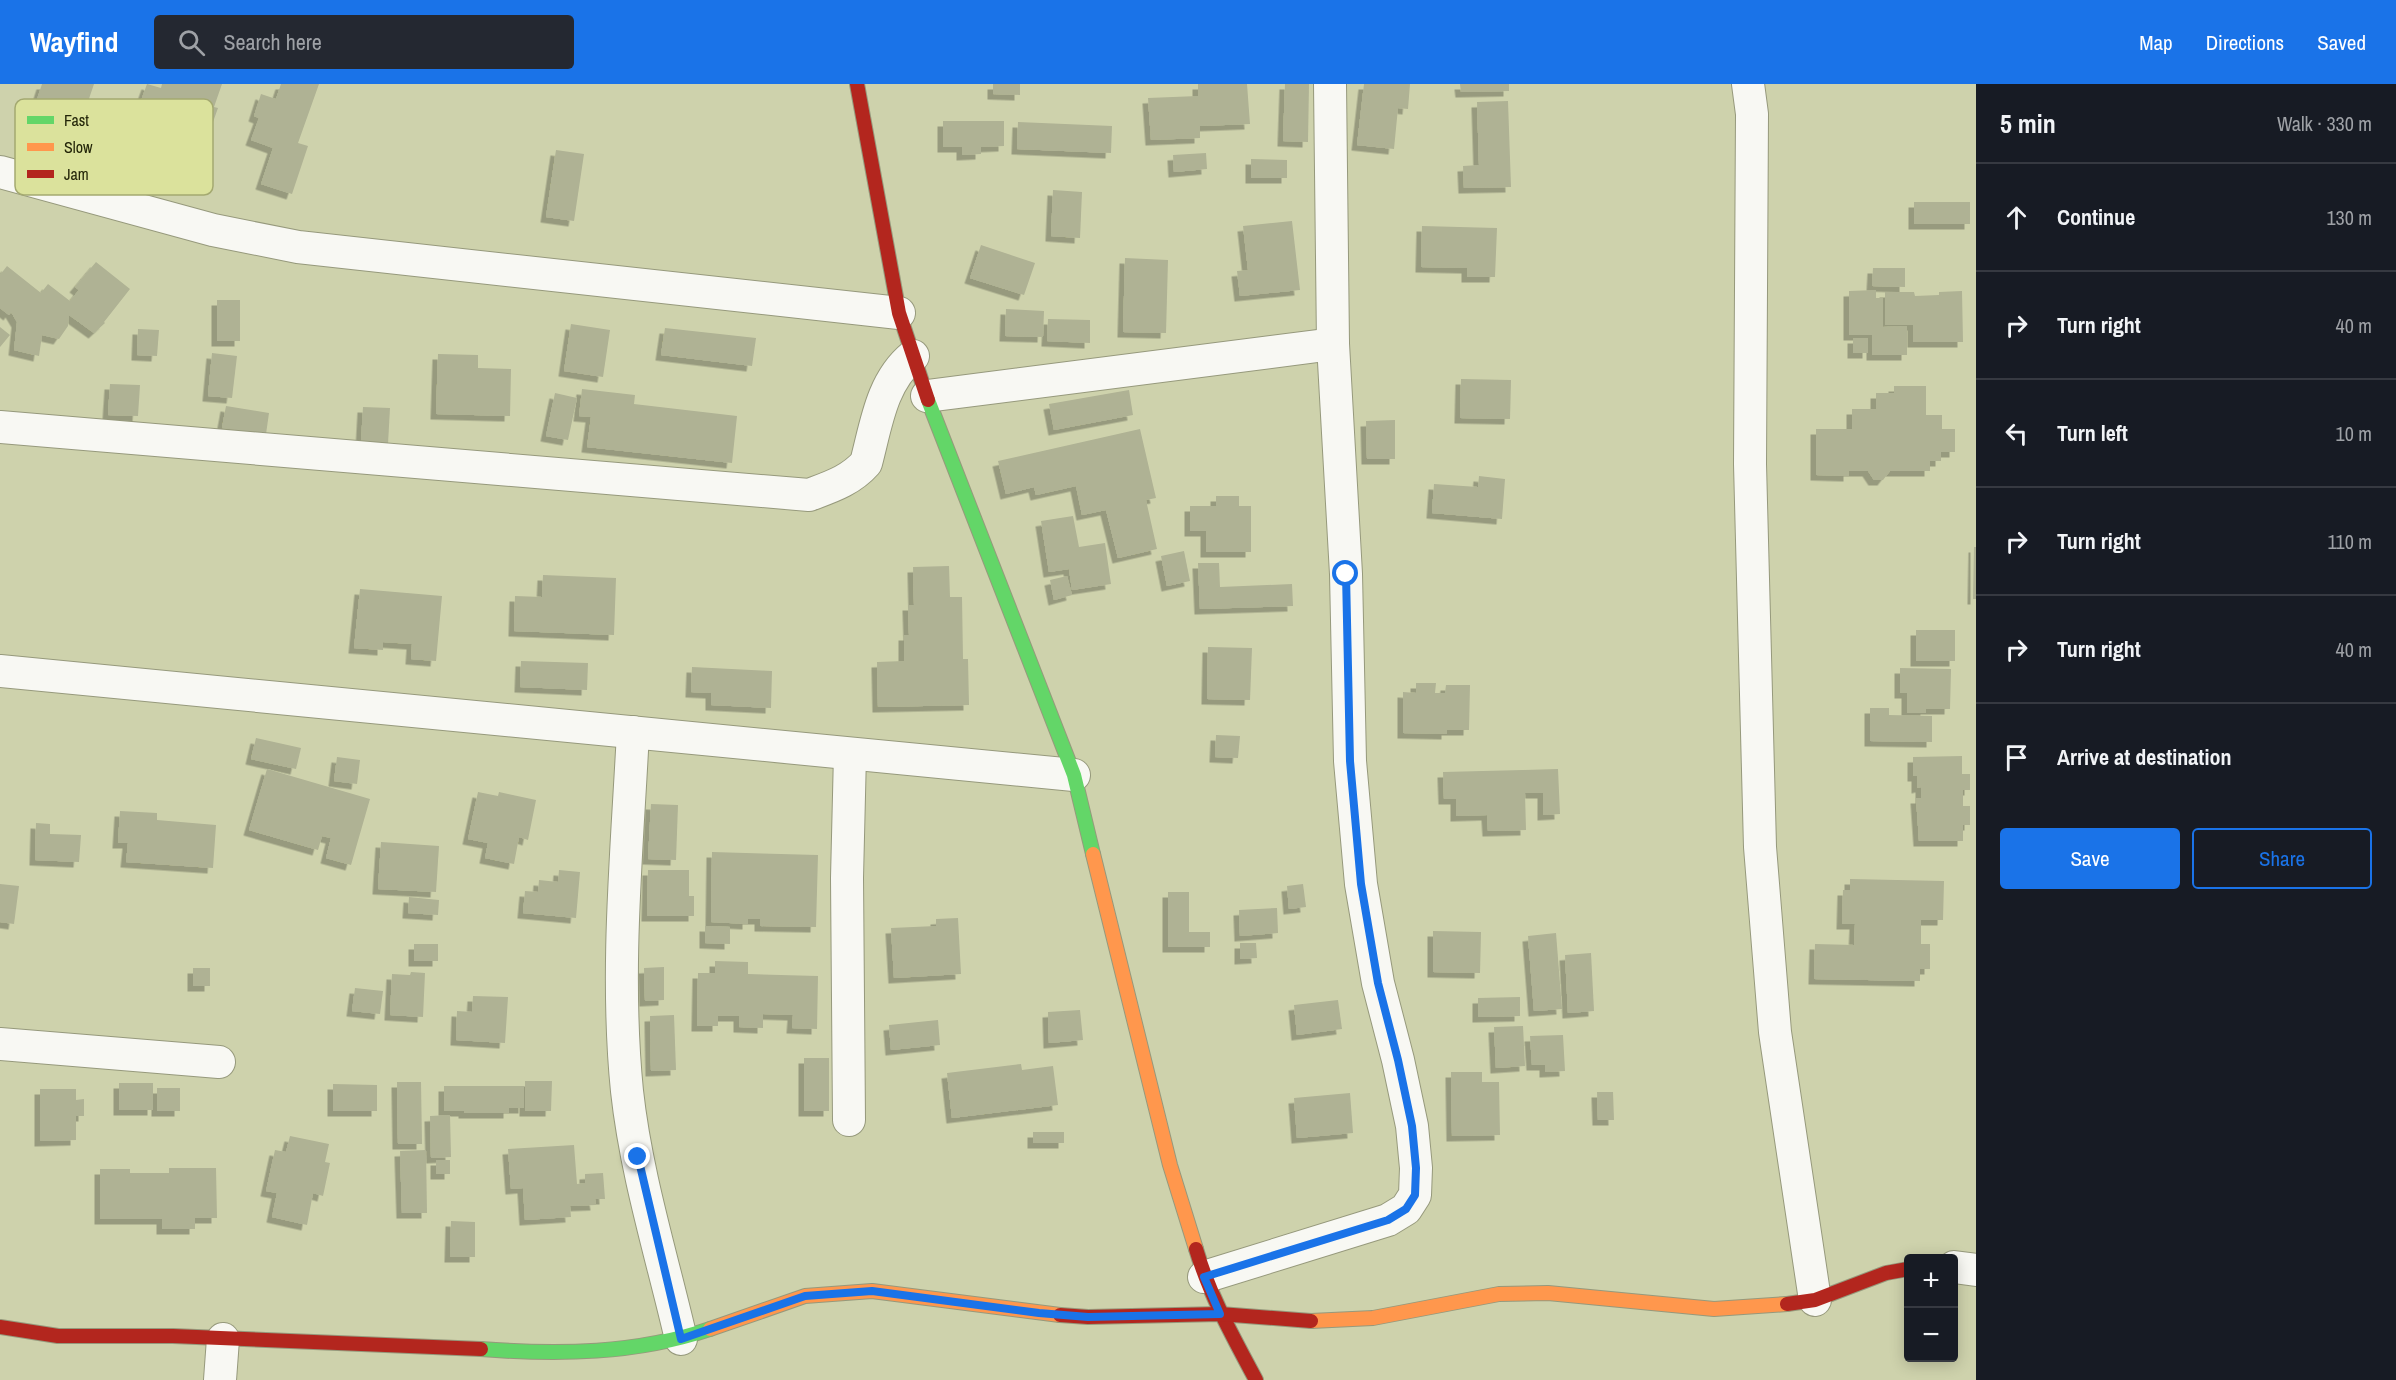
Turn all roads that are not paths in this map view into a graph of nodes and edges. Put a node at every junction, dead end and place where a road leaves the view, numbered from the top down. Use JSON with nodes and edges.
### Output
{"nodes":[{"id":1,"x":857,"y":84,"type":"edge"},
{"id":2,"x":1330,"y":84,"type":"edge"},
{"id":3,"x":1748,"y":84,"type":"edge"},
{"id":4,"x":0,"y":172,"type":"edge"},
{"id":5,"x":15,"y":176,"type":"edge"},
{"id":6,"x":84,"y":195,"type":"edge"},
{"id":7,"x":898,"y":313,"type":"junction"},
{"id":8,"x":1333,"y":344,"type":"junction"},
{"id":9,"x":913,"y":356,"type":"junction"},
{"id":10,"x":927,"y":396,"type":"junction"},
{"id":11,"x":0,"y":427,"type":"edge"},
{"id":12,"x":0,"y":671,"type":"edge"},
{"id":13,"x":633,"y":732,"type":"junction"},
{"id":14,"x":850,"y":754,"type":"junction"},
{"id":15,"x":1074,"y":775,"type":"junction"},
{"id":16,"x":0,"y":1044,"type":"edge"},
{"id":17,"x":219,"y":1062,"type":"dead end"},
{"id":18,"x":849,"y":1120,"type":"dead end"},
{"id":19,"x":1958,"y":1268,"type":"edge"},
{"id":20,"x":1904,"y":1270,"type":"edge"},
{"id":21,"x":1976,"y":1270,"type":"edge"},
{"id":22,"x":1204,"y":1277,"type":"junction"},
{"id":23,"x":1815,"y":1300,"type":"junction"},
{"id":24,"x":1220,"y":1314,"type":"junction"},
{"id":25,"x":0,"y":1327,"type":"edge"},
{"id":26,"x":223,"y":1339,"type":"junction"},
{"id":27,"x":681,"y":1339,"type":"junction"},
{"id":28,"x":220,"y":1380,"type":"edge"},
{"id":29,"x":1256,"y":1380,"type":"edge"}],
"edges":[{"from":1,"to":7,"type":"street"},
{"from":2,"to":8,"type":"street"},
{"from":3,"to":23,"type":"street"},
{"from":4,"to":5,"type":"street"},
{"from":6,"to":7,"type":"street"},
{"from":7,"to":9,"type":"street"},
{"from":8,"to":10,"type":"street"},
{"from":8,"to":22,"type":"street"},
{"from":9,"to":10,"type":"street"},
{"from":9,"to":11,"type":"street"},
{"from":10,"to":15,"type":"street"},
{"from":12,"to":13,"type":"street"},
{"from":13,"to":14,"type":"street"},
{"from":13,"to":27,"type":"street"},
{"from":14,"to":15,"type":"street"},
{"from":14,"to":18,"type":"street"},
{"from":15,"to":22,"type":"street"},
{"from":16,"to":17,"type":"street"},
{"from":19,"to":21,"type":"street"},
{"from":20,"to":23,"type":"street"},
{"from":22,"to":24,"type":"street"},
{"from":23,"to":24,"type":"street"},
{"from":24,"to":27,"type":"street"},
{"from":24,"to":29,"type":"street"},
{"from":25,"to":26,"type":"street"},
{"from":26,"to":27,"type":"street"},
{"from":26,"to":28,"type":"street"}]}
